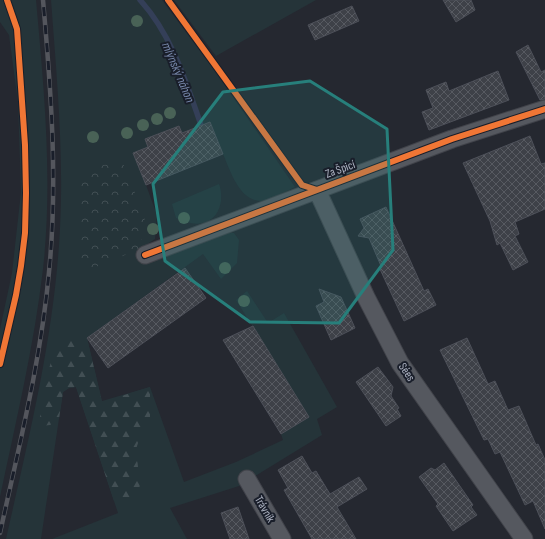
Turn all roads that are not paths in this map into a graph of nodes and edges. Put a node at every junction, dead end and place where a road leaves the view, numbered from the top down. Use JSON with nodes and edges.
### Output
{"nodes":[{"id":1,"x":545,"y":110,"type":"edge"},
{"id":2,"x":317,"y":190,"type":"junction"},
{"id":3,"x":145,"y":255,"type":"dead end"},
{"id":4,"x":247,"y":479,"type":"dead end"},
{"id":5,"x":282,"y":539,"type":"edge"},
{"id":6,"x":524,"y":539,"type":"edge"}],
"edges":[{"from":1,"to":2,"type":"street","name":"Za Špicí"},
{"from":2,"to":3,"type":"street","name":"Za Špicí"},
{"from":2,"to":6,"type":"street","name":"Sées"},
{"from":4,"to":5,"type":"street","name":"Trávník"}]}
